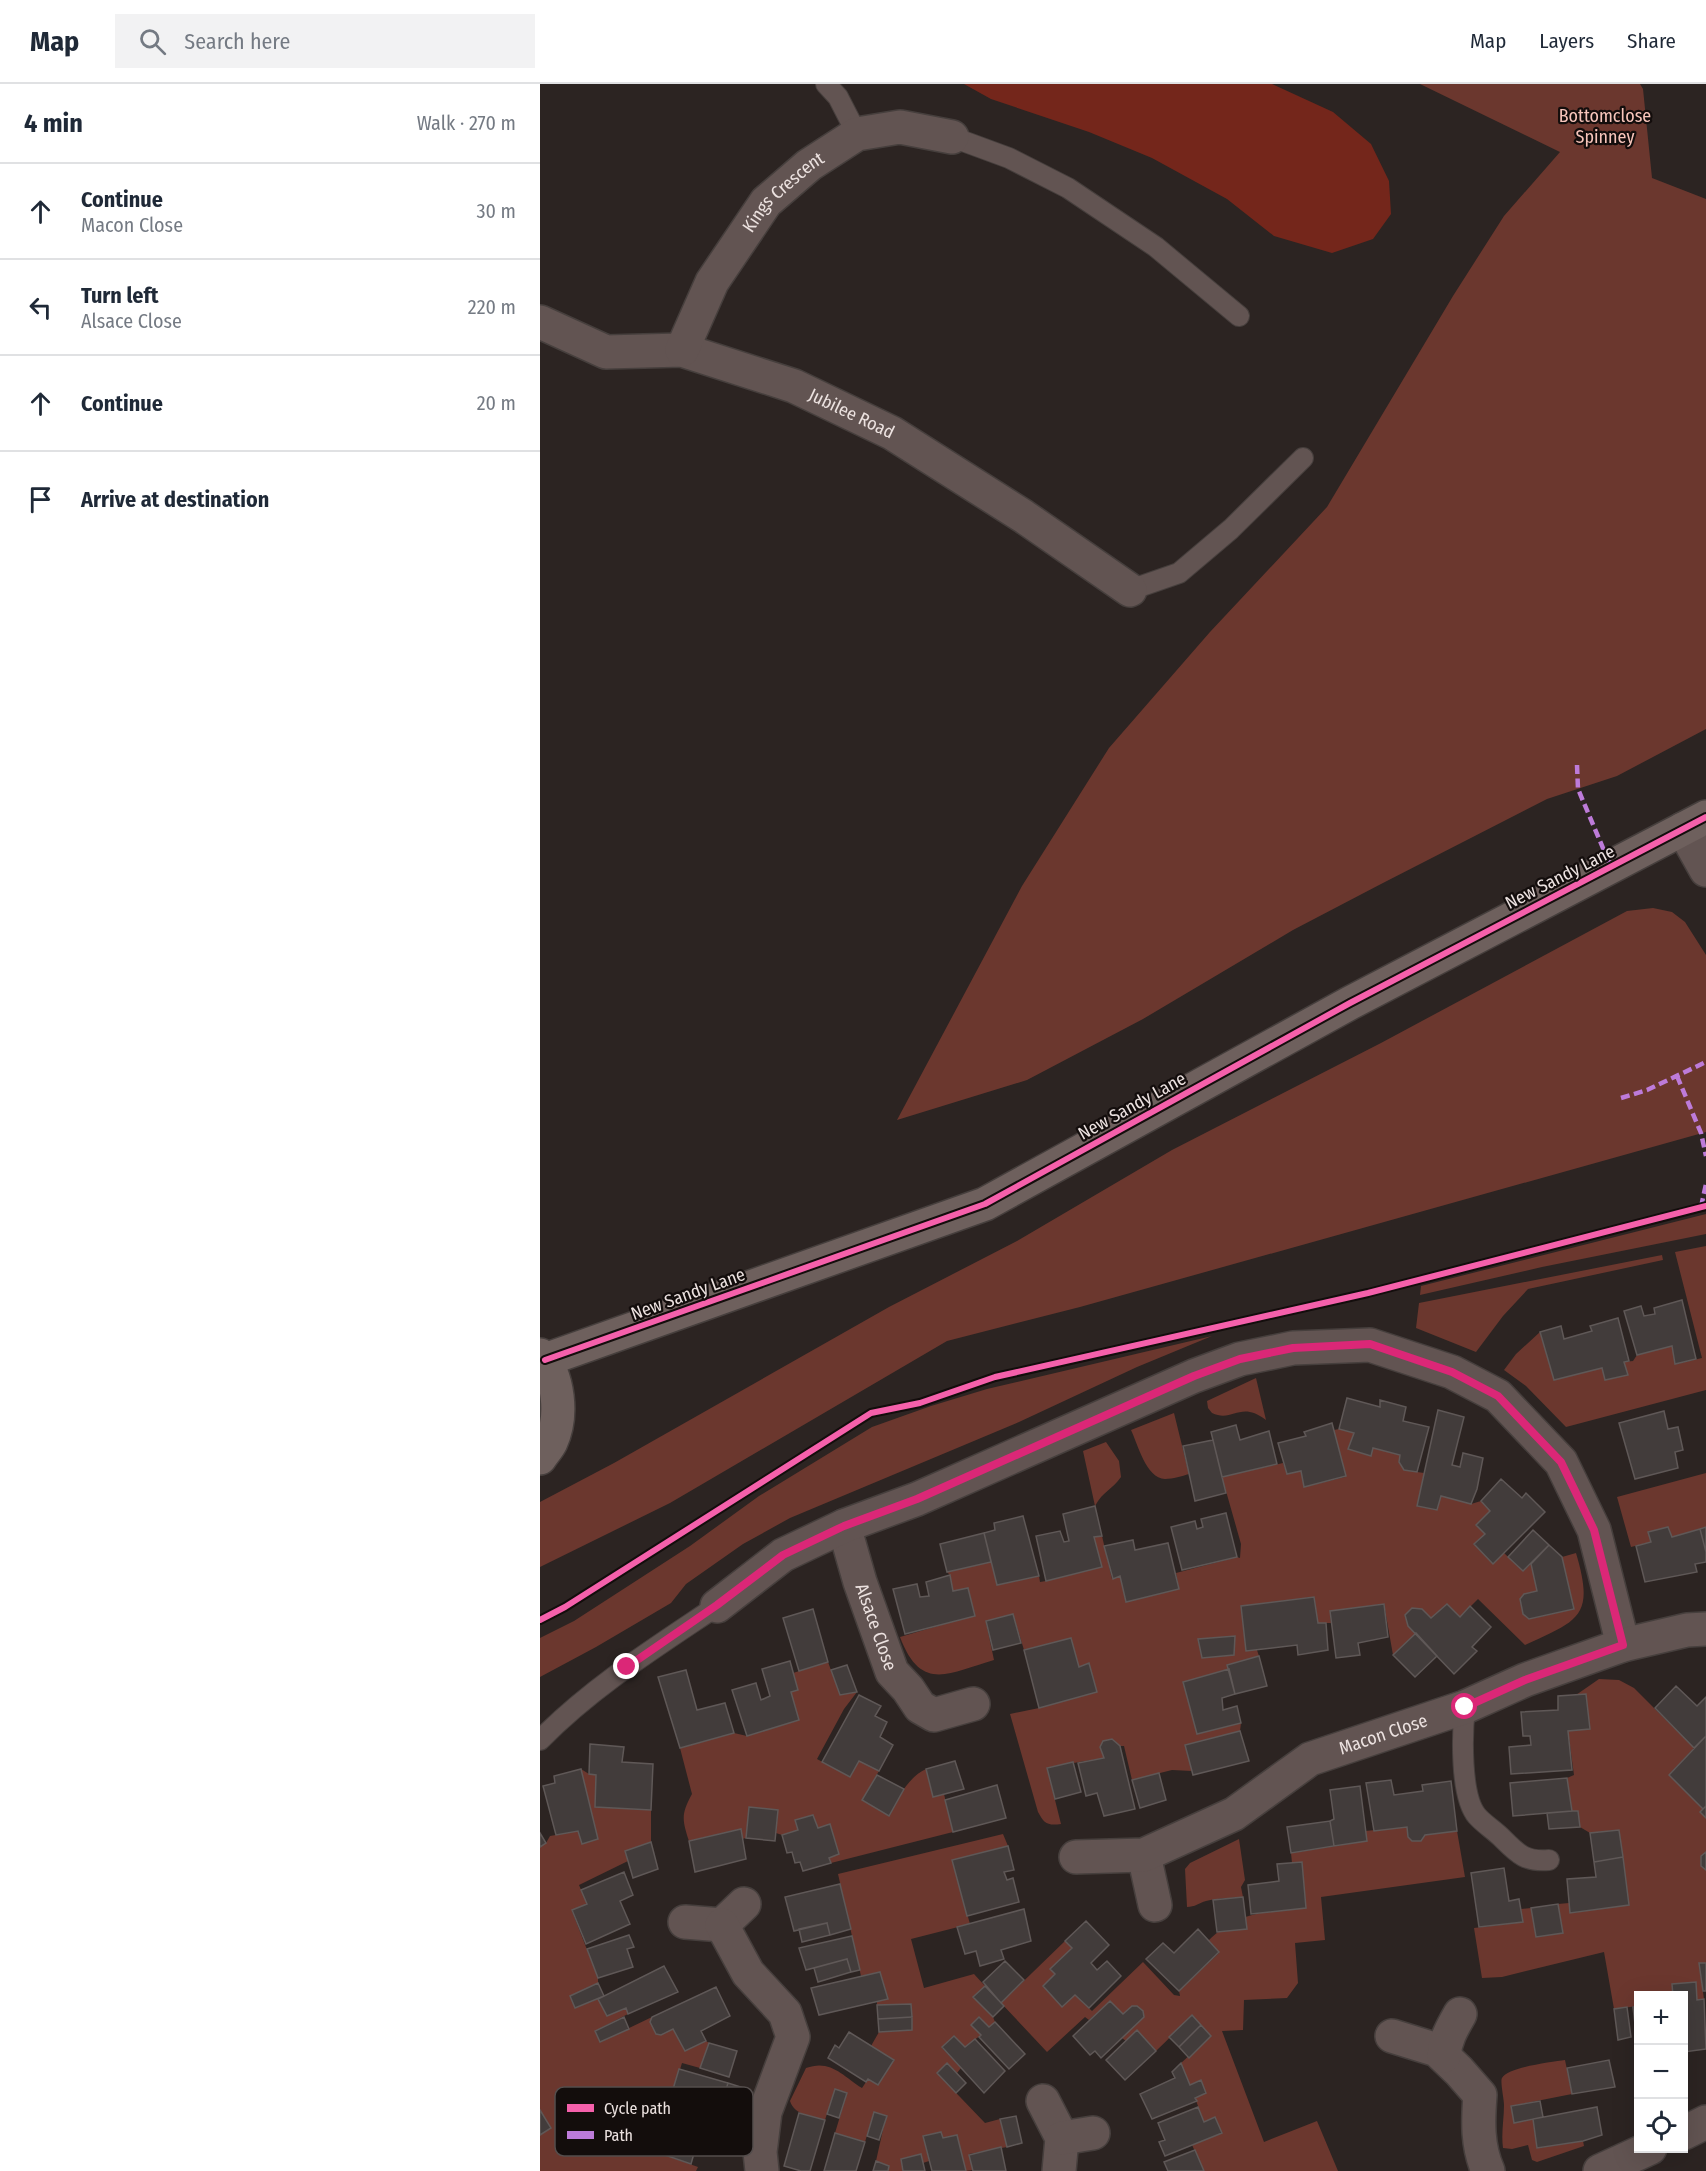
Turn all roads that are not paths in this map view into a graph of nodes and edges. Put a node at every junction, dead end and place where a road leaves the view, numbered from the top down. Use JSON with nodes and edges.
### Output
{"nodes":[{"id":1,"x":826,"y":84,"type":"edge"},
{"id":2,"x":857,"y":134,"type":"junction"},
{"id":3,"x":952,"y":137,"type":"joint"},
{"id":4,"x":1239,"y":316,"type":"dead end"},
{"id":5,"x":540,"y":322,"type":"edge"},
{"id":6,"x":682,"y":350,"type":"junction"},
{"id":7,"x":1303,"y":458,"type":"dead end"},
{"id":8,"x":1130,"y":590,"type":"joint"},
{"id":9,"x":1695,"y":823,"type":"edge"},
{"id":10,"x":1706,"y":870,"type":"edge"},
{"id":11,"x":542,"y":1358,"type":"edge"},
{"id":12,"x":540,"y":1458,"type":"edge"},
{"id":13,"x":844,"y":1526,"type":"junction"},
{"id":14,"x":717,"y":1605,"type":"joint"},
{"id":15,"x":1706,"y":1629,"type":"edge"},
{"id":16,"x":1623,"y":1645,"type":"junction"},
{"id":17,"x":973,"y":1704,"type":"dead end"},
{"id":18,"x":1465,"y":1707,"type":"junction"},
{"id":19,"x":540,"y":1740,"type":"edge"},
{"id":20,"x":1144,"y":1855,"type":"junction"},
{"id":21,"x":1076,"y":1857,"type":"dead end"},
{"id":22,"x":1550,"y":1860,"type":"dead end"},
{"id":23,"x":1155,"y":1905,"type":"dead end"},
{"id":24,"x":685,"y":1922,"type":"dead end"},
{"id":25,"x":1460,"y":2014,"type":"dead end"},
{"id":26,"x":1392,"y":2036,"type":"dead end"},
{"id":27,"x":1444,"y":2056,"type":"junction"},
{"id":28,"x":1043,"y":2101,"type":"dead end"},
{"id":29,"x":1639,"y":2153,"type":"edge"},
{"id":30,"x":762,"y":2171,"type":"edge"},
{"id":31,"x":1059,"y":2171,"type":"edge"},
{"id":32,"x":1488,"y":2171,"type":"edge"},
{"id":33,"x":1600,"y":2171,"type":"edge"}],
"edges":[{"from":1,"to":2,"type":"lane"},
{"from":2,"to":3,"type":"street","name":"Kings Crescent"},
{"from":2,"to":6,"type":"street","name":"Kings Crescent"},
{"from":3,"to":4,"type":"lane"},
{"from":5,"to":6,"type":"street","name":"Jubilee Road"},
{"from":6,"to":8,"type":"street","name":"Jubilee Road"},
{"from":7,"to":8,"type":"lane"},
{"from":9,"to":10,"type":"street"},
{"from":9,"to":11,"type":"street","name":"New Sandy Lane"},
{"from":11,"to":12,"type":"street"},
{"from":13,"to":14,"type":"street"},
{"from":13,"to":16,"type":"street"},
{"from":13,"to":17,"type":"street","name":"Alsace Close"},
{"from":14,"to":19,"type":"lane"},
{"from":15,"to":16,"type":"street","name":"Macon Close"},
{"from":16,"to":18,"type":"street","name":"Macon Close"},
{"from":18,"to":20,"type":"street","name":"Macon Close"},
{"from":18,"to":22,"type":"lane"},
{"from":20,"to":21,"type":"street","name":"Macon Close"},
{"from":20,"to":23,"type":"street"},
{"from":24,"to":30,"type":"street"},
{"from":25,"to":27,"type":"street"},
{"from":26,"to":27,"type":"street"},
{"from":27,"to":32,"type":"street"},
{"from":28,"to":31,"type":"street"},
{"from":29,"to":33,"type":"street"}]}
